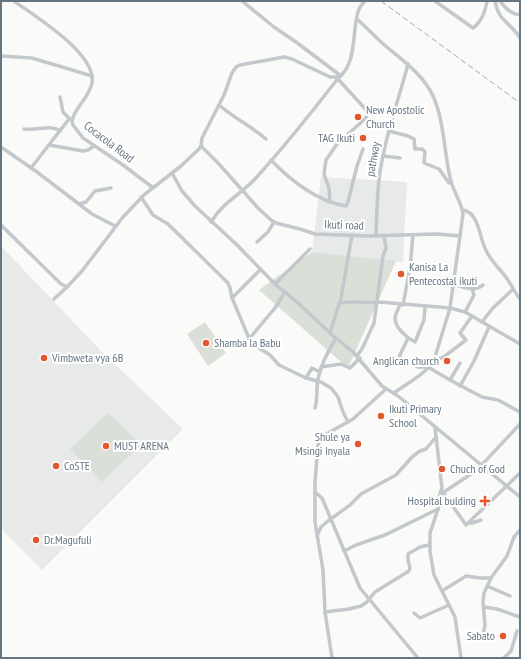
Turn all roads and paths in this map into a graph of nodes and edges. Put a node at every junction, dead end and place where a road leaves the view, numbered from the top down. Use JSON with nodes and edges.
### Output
{"nodes":[{"id":1,"x":14,"y":1,"type":"edge"},
{"id":2,"x":242,"y":1,"type":"edge"},
{"id":3,"x":364,"y":1,"type":"edge"},
{"id":4,"x":435,"y":1,"type":"edge"},
{"id":5,"x":487,"y":1,"type":"edge"},
{"id":6,"x":495,"y":1,"type":"edge"},
{"id":7,"x":500,"y":1,"type":"edge"},
{"id":8,"x":520,"y":15,"type":"edge"},
{"id":9,"x":357,"y":19,"type":"junction"},
{"id":10,"x":520,"y":38,"type":"edge"},
{"id":11,"x":1,"y":56,"type":"edge"},
{"id":12,"x":408,"y":64,"type":"junction"},
{"id":13,"x":92,"y":76,"type":"junction"},
{"id":14,"x":339,"y":78,"type":"junction"},
{"id":15,"x":60,"y":97,"type":"dead end"},
{"id":16,"x":219,"y":105,"type":"junction"},
{"id":17,"x":71,"y":120,"type":"junction"},
{"id":18,"x":24,"y":129,"type":"dead end"},
{"id":19,"x":60,"y":131,"type":"junction"},
{"id":20,"x":388,"y":131,"type":"junction"},
{"id":21,"x":266,"y":139,"type":"dead end"},
{"id":22,"x":49,"y":145,"type":"junction"},
{"id":23,"x":94,"y":146,"type":"junction"},
{"id":24,"x":201,"y":146,"type":"junction"},
{"id":25,"x":1,"y":147,"type":"edge"},
{"id":26,"x":363,"y":149,"type":"dead end"},
{"id":27,"x":383,"y":156,"type":"junction"},
{"id":28,"x":400,"y":158,"type":"dead end"},
{"id":29,"x":271,"y":160,"type":"junction"},
{"id":30,"x":31,"y":168,"type":"junction"},
{"id":31,"x":172,"y":173,"type":"junction"},
{"id":32,"x":449,"y":183,"type":"dead end"},
{"id":33,"x":152,"y":187,"type":"junction"},
{"id":34,"x":111,"y":188,"type":"dead end"},
{"id":35,"x":242,"y":191,"type":"junction"},
{"id":36,"x":141,"y":197,"type":"junction"},
{"id":37,"x":330,"y":202,"type":"junction"},
{"id":38,"x":79,"y":204,"type":"junction"},
{"id":39,"x":463,"y":210,"type":"junction"},
{"id":40,"x":211,"y":222,"type":"junction"},
{"id":41,"x":274,"y":222,"type":"junction"},
{"id":42,"x":1,"y":226,"type":"edge"},
{"id":43,"x":115,"y":226,"type":"junction"},
{"id":44,"x":352,"y":235,"type":"junction"},
{"id":45,"x":413,"y":235,"type":"junction"},
{"id":46,"x":376,"y":236,"type":"junction"},
{"id":47,"x":384,"y":236,"type":"junction"},
{"id":48,"x":460,"y":236,"type":"junction"},
{"id":49,"x":257,"y":242,"type":"dead end"},
{"id":50,"x":310,"y":249,"type":"dead end"},
{"id":51,"x":261,"y":269,"type":"junction"},
{"id":52,"x":275,"y":284,"type":"junction"},
{"id":53,"x":452,"y":284,"type":"junction"},
{"id":54,"x":483,"y":285,"type":"dead end"},
{"id":55,"x":66,"y":287,"type":"junction"},
{"id":56,"x":472,"y":289,"type":"junction"},
{"id":57,"x":512,"y":290,"type":"junction"},
{"id":58,"x":285,"y":292,"type":"junction"},
{"id":59,"x":232,"y":298,"type":"junction"},
{"id":60,"x":54,"y":299,"type":"dead end"},
{"id":61,"x":520,"y":300,"type":"edge"},
{"id":62,"x":340,"y":302,"type":"junction"},
{"id":63,"x":376,"y":302,"type":"junction"},
{"id":64,"x":401,"y":305,"type":"junction"},
{"id":65,"x":425,"y":306,"type":"junction"},
{"id":66,"x":450,"y":308,"type":"junction"},
{"id":67,"x":465,"y":312,"type":"junction"},
{"id":68,"x":472,"y":316,"type":"junction"},
{"id":69,"x":482,"y":322,"type":"junction"},
{"id":70,"x":489,"y":327,"type":"junction"},
{"id":71,"x":330,"y":333,"type":"junction"},
{"id":72,"x":336,"y":338,"type":"junction"},
{"id":73,"x":408,"y":338,"type":"junction"},
{"id":74,"x":248,"y":339,"type":"junction"},
{"id":75,"x":520,"y":344,"type":"edge"},
{"id":76,"x":358,"y":357,"type":"junction"},
{"id":77,"x":433,"y":362,"type":"junction"},
{"id":78,"x":460,"y":363,"type":"dead end"},
{"id":79,"x":321,"y":367,"type":"junction"},
{"id":80,"x":428,"y":367,"type":"junction"},
{"id":81,"x":320,"y":372,"type":"junction"},
{"id":82,"x":306,"y":378,"type":"junction"},
{"id":83,"x":317,"y":380,"type":"junction"},
{"id":84,"x":450,"y":380,"type":"junction"},
{"id":85,"x":460,"y":386,"type":"junction"},
{"id":86,"x":386,"y":389,"type":"junction"},
{"id":87,"x":394,"y":393,"type":"junction"},
{"id":88,"x":315,"y":408,"type":"dead end"},
{"id":89,"x":520,"y":412,"type":"edge"},
{"id":90,"x":348,"y":422,"type":"junction"},
{"id":91,"x":520,"y":424,"type":"edge"},
{"id":92,"x":435,"y":428,"type":"junction"},
{"id":93,"x":441,"y":433,"type":"junction"},
{"id":94,"x":436,"y":437,"type":"junction"},
{"id":95,"x":482,"y":466,"type":"junction"},
{"id":96,"x":520,"y":473,"type":"edge"},
{"id":97,"x":506,"y":486,"type":"junction"},
{"id":98,"x":316,"y":492,"type":"junction"},
{"id":99,"x":441,"y":493,"type":"junction"},
{"id":100,"x":520,"y":497,"type":"edge"},
{"id":101,"x":438,"y":509,"type":"junction"},
{"id":102,"x":330,"y":519,"type":"junction"},
{"id":103,"x":481,"y":520,"type":"dead end"},
{"id":104,"x":468,"y":523,"type":"junction"},
{"id":105,"x":520,"y":530,"type":"edge"},
{"id":106,"x":317,"y":537,"type":"junction"},
{"id":107,"x":429,"y":545,"type":"junction"},
{"id":108,"x":344,"y":551,"type":"junction"},
{"id":109,"x":491,"y":578,"type":"junction"},
{"id":110,"x":487,"y":586,"type":"junction"},
{"id":111,"x":442,"y":591,"type":"junction"},
{"id":112,"x":510,"y":596,"type":"dead end"},
{"id":113,"x":369,"y":600,"type":"junction"},
{"id":114,"x":449,"y":605,"type":"junction"},
{"id":115,"x":484,"y":607,"type":"junction"},
{"id":116,"x":325,"y":612,"type":"junction"},
{"id":117,"x":414,"y":613,"type":"dead end"},
{"id":118,"x":520,"y":617,"type":"edge"},
{"id":119,"x":517,"y":631,"type":"dead end"},
{"id":120,"x":483,"y":635,"type":"dead end"},
{"id":121,"x":332,"y":658,"type":"edge"},
{"id":122,"x":418,"y":658,"type":"edge"},
{"id":123,"x":461,"y":658,"type":"edge"},
{"id":124,"x":504,"y":658,"type":"edge"}],
"edges":[{"from":1,"to":13,"type":"street"},
{"from":2,"to":14,"type":"street"},
{"from":3,"to":9,"type":"street"},
{"from":4,"to":5,"type":"street"},
{"from":6,"to":10,"type":"street"},
{"from":7,"to":8,"type":"street"},
{"from":9,"to":12,"type":"street"},
{"from":9,"to":14,"type":"street"},
{"from":11,"to":13,"type":"street"},
{"from":12,"to":20,"type":"street","name":"pathway"},
{"from":12,"to":39,"type":"street"},
{"from":13,"to":17,"type":"street","name":"Cocacola Road"},
{"from":14,"to":16,"type":"street"},
{"from":14,"to":29,"type":"street"},
{"from":14,"to":37,"type":"street"},
{"from":15,"to":17,"type":"street"},
{"from":16,"to":21,"type":"street"},
{"from":16,"to":24,"type":"street"},
{"from":17,"to":19,"type":"street"},
{"from":17,"to":23,"type":"street","name":"Cocacola Road"},
{"from":18,"to":19,"type":"street"},
{"from":19,"to":22,"type":"street"},
{"from":20,"to":27,"type":"street","name":"pathway"},
{"from":20,"to":32,"type":"street"},
{"from":22,"to":23,"type":"street"},
{"from":22,"to":30,"type":"street"},
{"from":23,"to":33,"type":"street","name":"Cocacola Road"},
{"from":24,"to":31,"type":"street"},
{"from":24,"to":35,"type":"street","name":"Ikuti road"},
{"from":25,"to":30,"type":"street"},
{"from":26,"to":37,"type":"street"},
{"from":27,"to":28,"type":"street"},
{"from":27,"to":46,"type":"street","name":"pathway"},
{"from":29,"to":35,"type":"street"},
{"from":29,"to":37,"type":"street"},
{"from":30,"to":38,"type":"street"},
{"from":31,"to":33,"type":"street"},
{"from":31,"to":40,"type":"street"},
{"from":33,"to":36,"type":"street"},
{"from":34,"to":38,"type":"street"},
{"from":35,"to":40,"type":"street"},
{"from":35,"to":41,"type":"street","name":"Ikuti road"},
{"from":36,"to":43,"type":"street"},
{"from":36,"to":59,"type":"street"},
{"from":38,"to":43,"type":"street"},
{"from":39,"to":48,"type":"street"},
{"from":39,"to":57,"type":"street"},
{"from":40,"to":51,"type":"street"},
{"from":41,"to":44,"type":"street","name":"Ikuti road"},
{"from":41,"to":49,"type":"street"},
{"from":42,"to":55,"type":"street"},
{"from":43,"to":55,"type":"street"},
{"from":44,"to":46,"type":"street","name":"Ikuti road"},
{"from":44,"to":62,"type":"street"},
{"from":45,"to":47,"type":"street","name":"Ikuti road"},
{"from":45,"to":48,"type":"street","name":"Ikuti road"},
{"from":45,"to":64,"type":"street"},
{"from":46,"to":47,"type":"street","name":"Ikuti road"},
{"from":47,"to":63,"type":"street"},
{"from":48,"to":53,"type":"street"},
{"from":50,"to":52,"type":"street"},
{"from":51,"to":52,"type":"street"},
{"from":51,"to":59,"type":"street"},
{"from":52,"to":58,"type":"street"},
{"from":53,"to":56,"type":"street"},
{"from":53,"to":66,"type":"street"},
{"from":54,"to":56,"type":"street"},
{"from":55,"to":60,"type":"street"},
{"from":56,"to":67,"type":"street"},
{"from":57,"to":61,"type":"street"},
{"from":57,"to":69,"type":"street"},
{"from":58,"to":71,"type":"street"},
{"from":58,"to":74,"type":"street"},
{"from":59,"to":74,"type":"street"},
{"from":62,"to":63,"type":"street"},
{"from":62,"to":71,"type":"street"},
{"from":63,"to":64,"type":"street"},
{"from":63,"to":76,"type":"street"},
{"from":64,"to":65,"type":"street"},
{"from":64,"to":73,"type":"street"},
{"from":65,"to":66,"type":"street"},
{"from":65,"to":73,"type":"street"},
{"from":66,"to":67,"type":"street"},
{"from":66,"to":77,"type":"street"},
{"from":67,"to":68,"type":"street"},
{"from":68,"to":69,"type":"street"},
{"from":68,"to":77,"type":"street"},
{"from":69,"to":70,"type":"street"},
{"from":70,"to":75,"type":"street"},
{"from":70,"to":85,"type":"street"},
{"from":71,"to":72,"type":"street"},
{"from":72,"to":76,"type":"street"},
{"from":72,"to":79,"type":"street"},
{"from":73,"to":80,"type":"street"},
{"from":74,"to":82,"type":"street"},
{"from":76,"to":79,"type":"street"},
{"from":76,"to":86,"type":"street"},
{"from":77,"to":80,"type":"street"},
{"from":78,"to":84,"type":"street"},
{"from":79,"to":81,"type":"street"},
{"from":80,"to":84,"type":"street"},
{"from":80,"to":87,"type":"street"},
{"from":81,"to":82,"type":"street"},
{"from":81,"to":83,"type":"street"},
{"from":82,"to":83,"type":"street"},
{"from":83,"to":88,"type":"street"},
{"from":83,"to":90,"type":"street"},
{"from":84,"to":85,"type":"street"},
{"from":85,"to":89,"type":"street"},
{"from":86,"to":87,"type":"street"},
{"from":86,"to":90,"type":"street"},
{"from":87,"to":92,"type":"street"},
{"from":90,"to":98,"type":"street"},
{"from":91,"to":95,"type":"street"},
{"from":92,"to":93,"type":"street"},
{"from":92,"to":94,"type":"street"},
{"from":93,"to":94,"type":"street"},
{"from":93,"to":95,"type":"street"},
{"from":94,"to":99,"type":"street"},
{"from":94,"to":102,"type":"street"},
{"from":95,"to":97,"type":"street"},
{"from":95,"to":99,"type":"street"},
{"from":96,"to":97,"type":"street"},
{"from":97,"to":100,"type":"street"},
{"from":97,"to":104,"type":"street"},
{"from":98,"to":102,"type":"street"},
{"from":98,"to":106,"type":"street"},
{"from":99,"to":101,"type":"street"},
{"from":99,"to":104,"type":"street"},
{"from":101,"to":107,"type":"street"},
{"from":101,"to":108,"type":"street"},
{"from":102,"to":106,"type":"street"},
{"from":102,"to":108,"type":"street"},
{"from":103,"to":104,"type":"street"},
{"from":105,"to":109,"type":"street"},
{"from":106,"to":116,"type":"street"},
{"from":107,"to":111,"type":"street"},
{"from":107,"to":113,"type":"street"},
{"from":108,"to":113,"type":"street"},
{"from":109,"to":110,"type":"street"},
{"from":109,"to":111,"type":"street"},
{"from":110,"to":112,"type":"street"},
{"from":110,"to":115,"type":"street"},
{"from":111,"to":114,"type":"street"},
{"from":113,"to":116,"type":"street"},
{"from":113,"to":122,"type":"street"},
{"from":114,"to":117,"type":"street"},
{"from":114,"to":123,"type":"street"},
{"from":115,"to":118,"type":"street"},
{"from":115,"to":120,"type":"street"},
{"from":116,"to":121,"type":"street"},
{"from":119,"to":124,"type":"street"}]}
